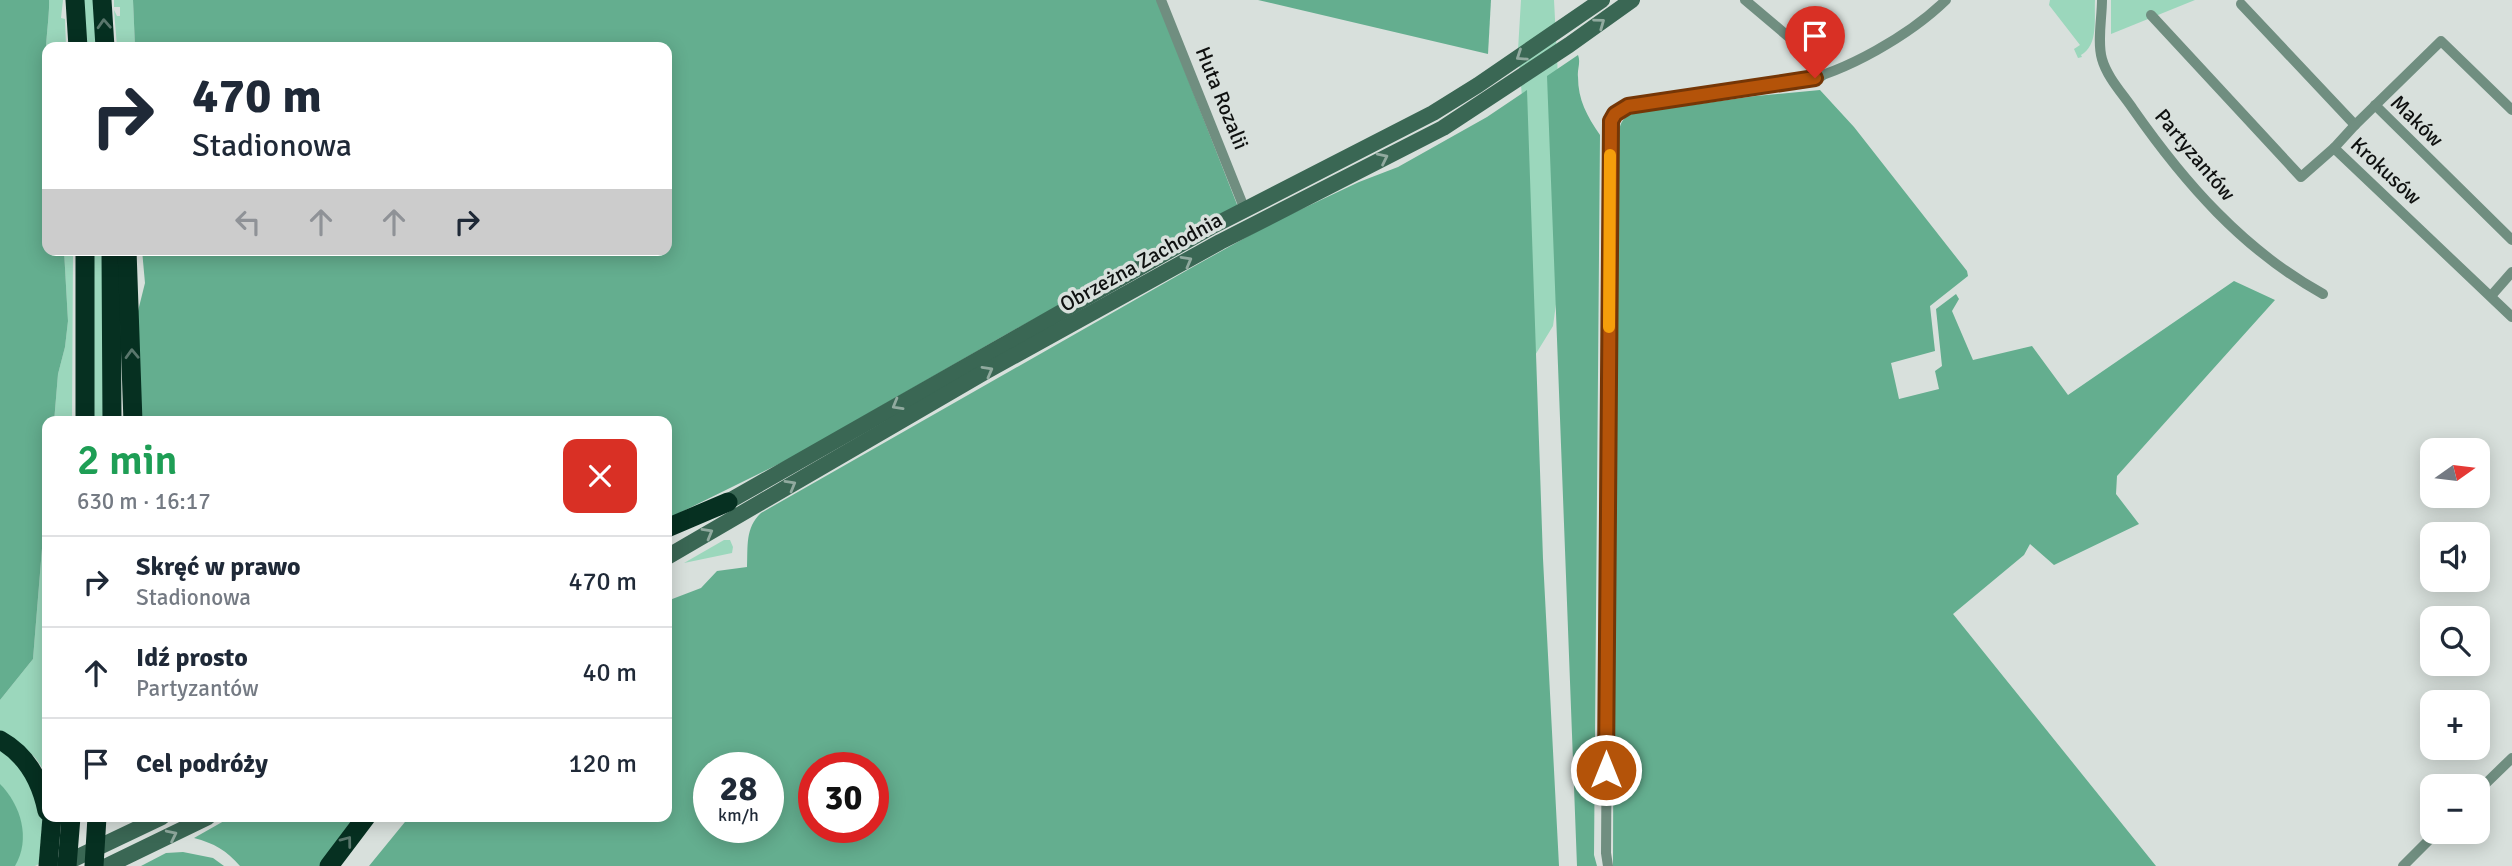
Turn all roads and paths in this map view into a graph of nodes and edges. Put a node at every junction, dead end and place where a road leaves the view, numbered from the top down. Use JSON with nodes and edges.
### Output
{"nodes":[{"id":1,"x":75,"y":0,"type":"edge"},
{"id":2,"x":102,"y":0,"type":"edge"},
{"id":3,"x":1161,"y":0,"type":"edge"},
{"id":4,"x":1601,"y":0,"type":"edge"},
{"id":5,"x":1632,"y":0,"type":"edge"},
{"id":6,"x":1745,"y":0,"type":"edge"},
{"id":7,"x":1946,"y":0,"type":"edge"},
{"id":8,"x":2102,"y":0,"type":"edge"},
{"id":9,"x":2241,"y":4,"type":"dead end"},
{"id":10,"x":2151,"y":15,"type":"dead end"},
{"id":11,"x":78,"y":42,"type":"edge"},
{"id":12,"x":105,"y":42,"type":"edge"},
{"id":13,"x":1822,"y":76,"type":"junction"},
{"id":14,"x":2375,"y":105,"type":"junction"},
{"id":15,"x":2512,"y":110,"type":"edge"},
{"id":16,"x":2355,"y":125,"type":"junction"},
{"id":17,"x":2334,"y":148,"type":"junction"},
{"id":18,"x":1245,"y":210,"type":"junction"},
{"id":19,"x":2512,"y":240,"type":"edge"},
{"id":20,"x":85,"y":256,"type":"edge"},
{"id":21,"x":111,"y":256,"type":"edge"},
{"id":22,"x":127,"y":256,"type":"edge"},
{"id":23,"x":2512,"y":272,"type":"edge"},
{"id":24,"x":2323,"y":294,"type":"dead end"},
{"id":25,"x":2491,"y":296,"type":"junction"},
{"id":26,"x":2512,"y":317,"type":"edge"},
{"id":27,"x":84,"y":416,"type":"edge"},
{"id":28,"x":112,"y":416,"type":"edge"},
{"id":29,"x":133,"y":416,"type":"edge"},
{"id":30,"x":728,"y":502,"type":"junction"},
{"id":31,"x":672,"y":526,"type":"edge"},
{"id":32,"x":672,"y":534,"type":"edge"},
{"id":33,"x":672,"y":553,"type":"edge"},
{"id":34,"x":0,"y":740,"type":"edge"},
{"id":35,"x":2512,"y":758,"type":"edge"},
{"id":36,"x":2490,"y":779,"type":"edge"},
{"id":37,"x":42,"y":795,"type":"edge"},
{"id":38,"x":50,"y":822,"type":"edge"},
{"id":39,"x":71,"y":822,"type":"edge"},
{"id":40,"x":97,"y":822,"type":"edge"},
{"id":41,"x":153,"y":822,"type":"edge"},
{"id":42,"x":198,"y":822,"type":"edge"},
{"id":43,"x":362,"y":822,"type":"edge"},
{"id":44,"x":2425,"y":844,"type":"edge"},
{"id":45,"x":48,"y":866,"type":"edge"},
{"id":46,"x":59,"y":866,"type":"edge"},
{"id":47,"x":67,"y":866,"type":"edge"},
{"id":48,"x":94,"y":866,"type":"edge"},
{"id":49,"x":107,"y":866,"type":"edge"},
{"id":50,"x":329,"y":866,"type":"edge"},
{"id":51,"x":1608,"y":866,"type":"edge"},
{"id":52,"x":2403,"y":866,"type":"edge"}],
"edges":[{"from":1,"to":11,"type":"highway"},
{"from":12,"to":2,"type":"highway","one_way":true},
{"from":3,"to":18,"type":"street","name":"Huta Rozalii"},
{"from":4,"to":18,"type":"street","name":"Obrzeżna Zachodnia","one_way":true},
{"from":33,"to":5,"type":"street","name":"Obrzeżna Zachodnia","one_way":true},
{"from":6,"to":13,"type":"street"},
{"from":7,"to":13,"type":"street"},
{"from":8,"to":24,"type":"street","name":"Partyzantów"},
{"from":9,"to":16,"type":"street"},
{"from":10,"to":17,"type":"street","name":"Krokusów"},
{"from":13,"to":51,"type":"street"},
{"from":14,"to":15,"type":"street"},
{"from":14,"to":16,"type":"street","name":"Maków"},
{"from":14,"to":19,"type":"street","name":"Maków"},
{"from":16,"to":17,"type":"street","name":"Maków"},
{"from":17,"to":25,"type":"street","name":"Krokusów"},
{"from":18,"to":30,"type":"street","name":"Obrzeżna Zachodnia","one_way":true},
{"from":20,"to":27,"type":"highway"},
{"from":21,"to":28,"type":"highway"},
{"from":29,"to":22,"type":"highway","one_way":true},
{"from":23,"to":25,"type":"street"},
{"from":25,"to":26,"type":"street","name":"Krokusów"},
{"from":30,"to":31,"type":"highway"},
{"from":30,"to":32,"type":"street","name":"Obrzeżna Zachodnia"},
{"from":34,"to":37,"type":"highway"},
{"from":35,"to":36,"type":"street"},
{"from":38,"to":45,"type":"highway"},
{"from":39,"to":47,"type":"highway"},
{"from":40,"to":48,"type":"highway"},
{"from":41,"to":46,"type":"street"},
{"from":49,"to":42,"type":"street","one_way":true},
{"from":50,"to":43,"type":"highway","one_way":true},
{"from":44,"to":52,"type":"street"}]}
